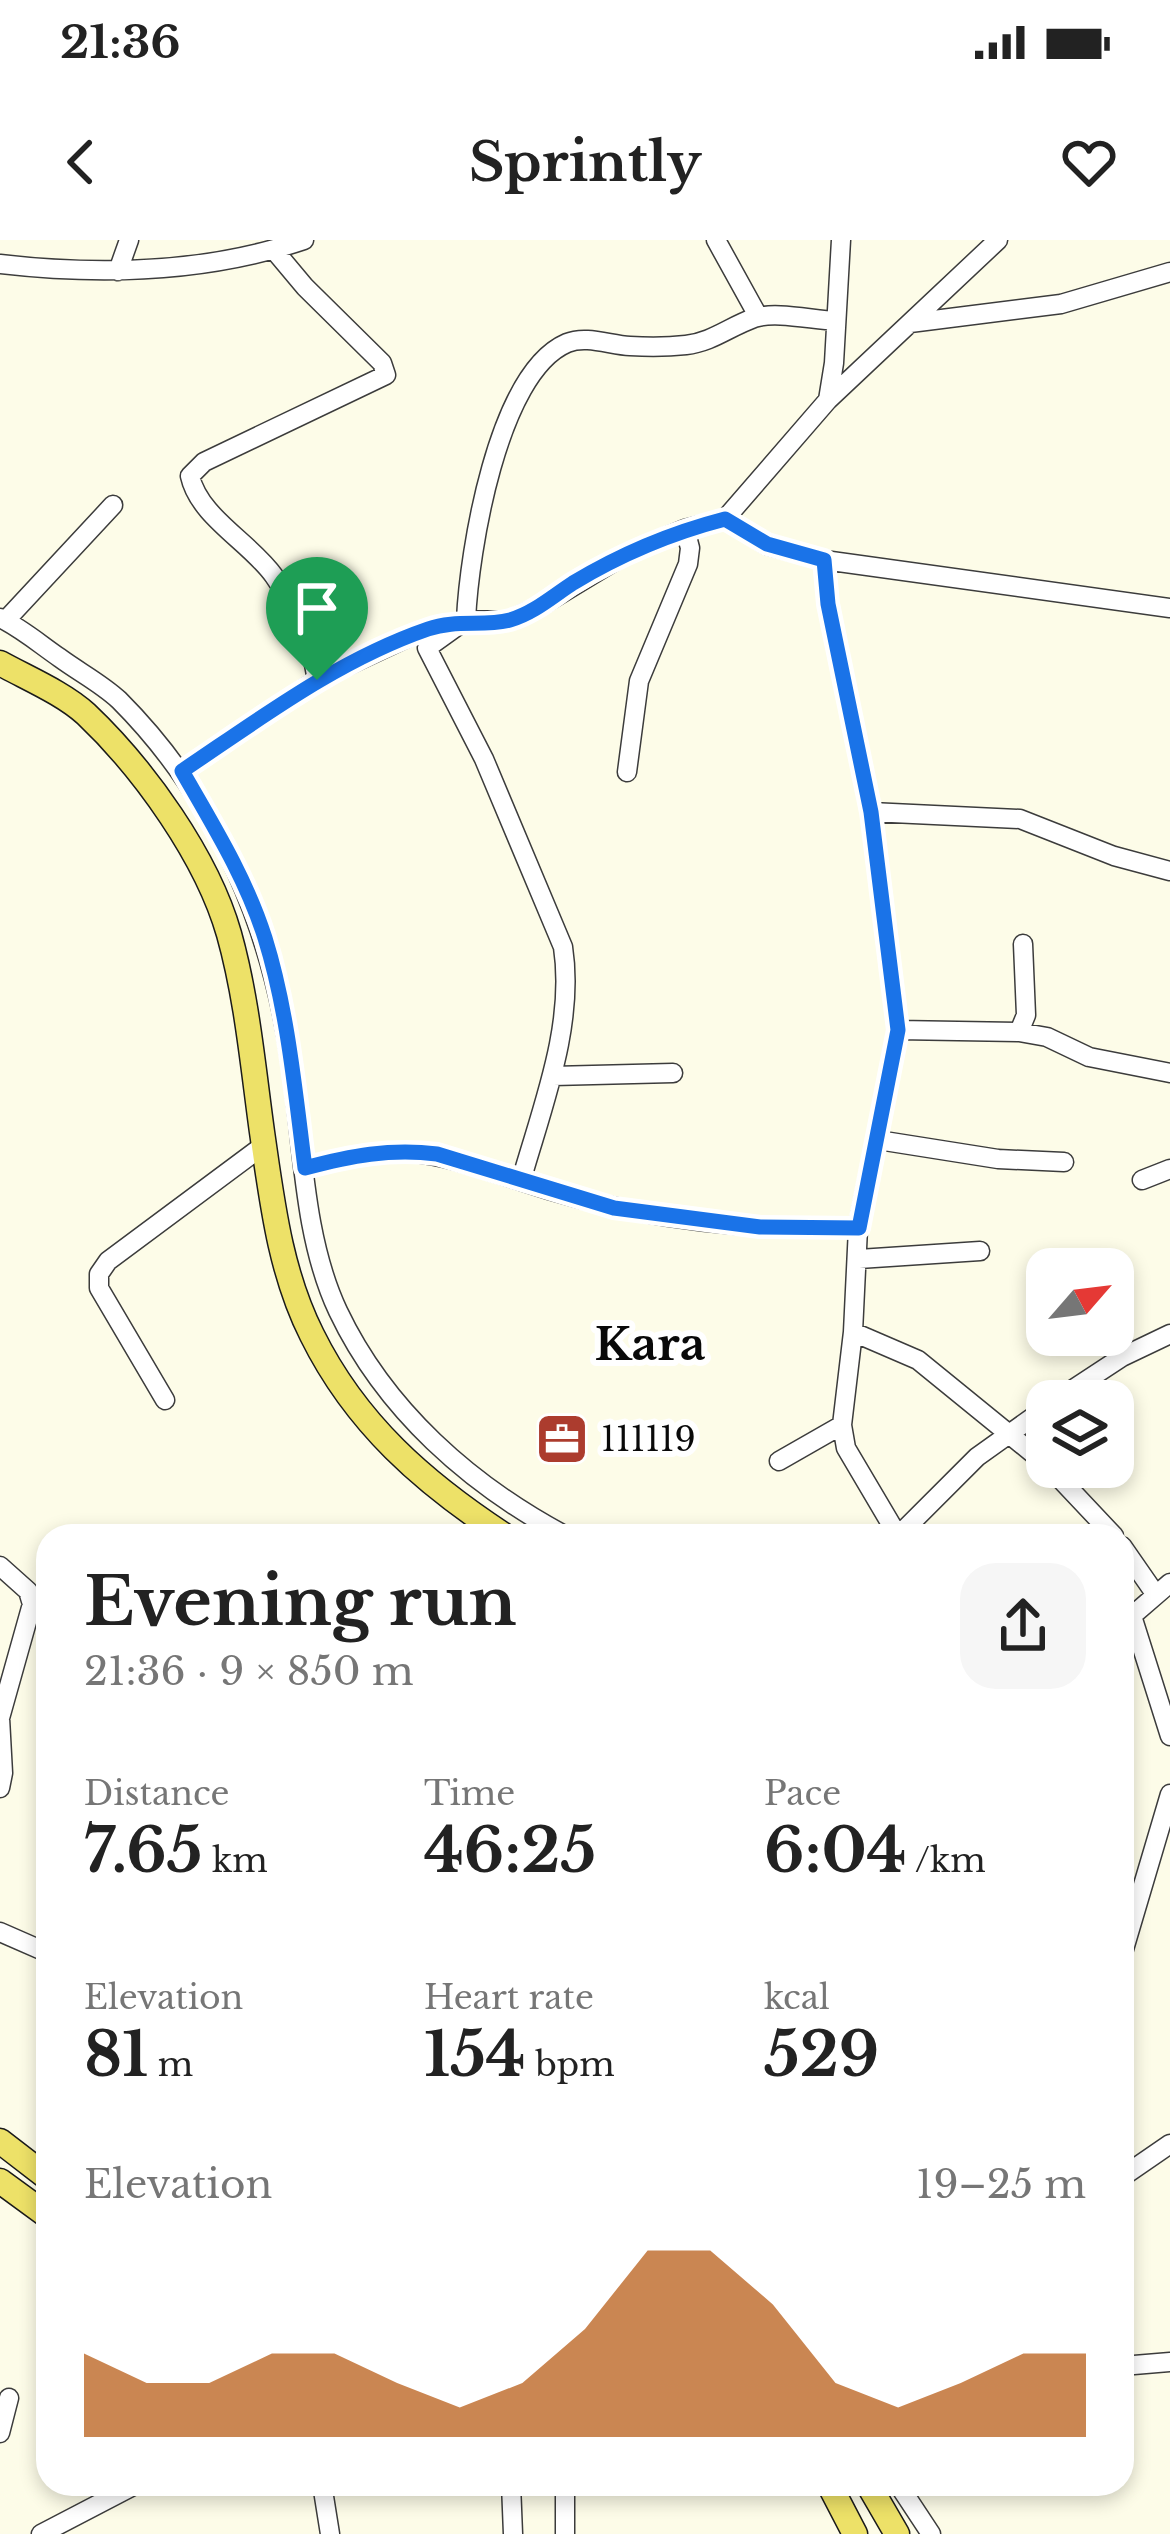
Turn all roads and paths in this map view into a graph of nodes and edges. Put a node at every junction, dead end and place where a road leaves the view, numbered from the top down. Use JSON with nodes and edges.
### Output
{"nodes":[{"id":1,"x":129,"y":240,"type":"edge"},
{"id":2,"x":304,"y":240,"type":"edge"},
{"id":3,"x":716,"y":240,"type":"edge"},
{"id":4,"x":841,"y":240,"type":"edge"},
{"id":5,"x":998,"y":240,"type":"edge"},
{"id":6,"x":274,"y":250,"type":"junction"},
{"id":7,"x":2,"y":270,"type":"edge"},
{"id":8,"x":118,"y":271,"type":"junction"},
{"id":9,"x":1170,"y":272,"type":"edge"},
{"id":10,"x":758,"y":316,"type":"junction"},
{"id":11,"x":836,"y":322,"type":"junction"},
{"id":12,"x":910,"y":322,"type":"junction"},
{"id":13,"x":828,"y":400,"type":"junction"},
{"id":14,"x":113,"y":505,"type":"dead end"},
{"id":15,"x":725,"y":519,"type":"junction"},
{"id":16,"x":685,"y":529,"type":"junction"},
{"id":17,"x":824,"y":560,"type":"junction"},
{"id":18,"x":1170,"y":608,"type":"edge"},
{"id":19,"x":3,"y":619,"type":"edge"},
{"id":20,"x":466,"y":620,"type":"junction"},
{"id":21,"x":0,"y":663,"type":"edge"},
{"id":22,"x":317,"y":680,"type":"junction"},
{"id":23,"x":182,"y":771,"type":"junction"},
{"id":24,"x":627,"y":772,"type":"dead end"},
{"id":25,"x":871,"y":812,"type":"junction"},
{"id":26,"x":1170,"y":871,"type":"edge"},
{"id":27,"x":1023,"y":944,"type":"dead end"},
{"id":28,"x":898,"y":1030,"type":"junction"},
{"id":29,"x":1019,"y":1032,"type":"junction"},
{"id":30,"x":673,"y":1073,"type":"dead end"},
{"id":31,"x":1170,"y":1073,"type":"edge"},
{"id":32,"x":553,"y":1076,"type":"junction"},
{"id":33,"x":878,"y":1141,"type":"junction"},
{"id":34,"x":264,"y":1145,"type":"junction"},
{"id":35,"x":1064,"y":1162,"type":"dead end"},
{"id":36,"x":305,"y":1168,"type":"junction"},
{"id":37,"x":1170,"y":1169,"type":"edge"},
{"id":38,"x":1142,"y":1180,"type":"dead end"},
{"id":39,"x":521,"y":1181,"type":"junction"},
{"id":40,"x":859,"y":1228,"type":"junction"},
{"id":41,"x":980,"y":1251,"type":"dead end"},
{"id":42,"x":859,"y":1259,"type":"junction"},
{"id":43,"x":854,"y":1332,"type":"junction"},
{"id":44,"x":1170,"y":1334,"type":"edge"},
{"id":45,"x":1086,"y":1380,"type":"edge"},
{"id":46,"x":165,"y":1400,"type":"dead end"},
{"id":47,"x":1026,"y":1423,"type":"edge"},
{"id":48,"x":842,"y":1424,"type":"junction"},
{"id":49,"x":1012,"y":1434,"type":"junction"},
{"id":50,"x":1026,"y":1446,"type":"edge"},
{"id":51,"x":779,"y":1461,"type":"dead end"},
{"id":52,"x":1069,"y":1488,"type":"edge"},
{"id":53,"x":486,"y":1524,"type":"edge"},
{"id":54,"x":547,"y":1524,"type":"edge"},
{"id":55,"x":891,"y":1524,"type":"edge"},
{"id":56,"x":910,"y":1524,"type":"edge"},
{"id":57,"x":1103,"y":1524,"type":"edge"},
{"id":58,"x":1134,"y":1559,"type":"edge"},
{"id":59,"x":0,"y":1566,"type":"edge"},
{"id":60,"x":1163,"y":1589,"type":"edge"},
{"id":61,"x":1134,"y":1614,"type":"edge"},
{"id":62,"x":1134,"y":1639,"type":"edge"},
{"id":63,"x":1170,"y":1736,"type":"edge"},
{"id":64,"x":0,"y":1788,"type":"edge"},
{"id":65,"x":1170,"y":1794,"type":"edge"},
{"id":66,"x":1134,"y":1915,"type":"edge"},
{"id":67,"x":0,"y":1932,"type":"edge"},
{"id":68,"x":36,"y":1948,"type":"edge"},
{"id":69,"x":0,"y":2141,"type":"edge"},
{"id":70,"x":1170,"y":2144,"type":"edge"},
{"id":71,"x":1134,"y":2168,"type":"edge"},
{"id":72,"x":36,"y":2169,"type":"edge"},
{"id":73,"x":1,"y":2183,"type":"edge"},
{"id":74,"x":36,"y":2208,"type":"edge"},
{"id":75,"x":1170,"y":2362,"type":"edge"},
{"id":76,"x":1134,"y":2365,"type":"edge"},
{"id":77,"x":10,"y":2398,"type":"dead end"},
{"id":78,"x":0,"y":2433,"type":"edge"},
{"id":79,"x":113,"y":2496,"type":"edge"},
{"id":80,"x":324,"y":2496,"type":"edge"},
{"id":81,"x":512,"y":2496,"type":"edge"},
{"id":82,"x":566,"y":2496,"type":"edge"},
{"id":83,"x":835,"y":2496,"type":"edge"},
{"id":84,"x":875,"y":2496,"type":"edge"},
{"id":85,"x":906,"y":2496,"type":"edge"},
{"id":86,"x":37,"y":2533,"type":"edge"},
{"id":87,"x":330,"y":2534,"type":"edge"},
{"id":88,"x":514,"y":2534,"type":"edge"},
{"id":89,"x":565,"y":2534,"type":"edge"},
{"id":90,"x":855,"y":2534,"type":"edge"},
{"id":91,"x":897,"y":2534,"type":"edge"},
{"id":92,"x":931,"y":2534,"type":"edge"}],
"edges":[{"from":1,"to":8,"type":"street"},
{"from":2,"to":6,"type":"street"},
{"from":3,"to":10,"type":"street"},
{"from":4,"to":11,"type":"street"},
{"from":5,"to":12,"type":"street"},
{"from":6,"to":8,"type":"street"},
{"from":6,"to":22,"type":"street"},
{"from":7,"to":8,"type":"street"},
{"from":9,"to":12,"type":"street"},
{"from":10,"to":11,"type":"street"},
{"from":10,"to":20,"type":"street"},
{"from":11,"to":13,"type":"street"},
{"from":12,"to":13,"type":"street"},
{"from":13,"to":15,"type":"street"},
{"from":14,"to":19,"type":"street"},
{"from":15,"to":16,"type":"street"},
{"from":15,"to":17,"type":"street"},
{"from":16,"to":20,"type":"street"},
{"from":16,"to":24,"type":"street"},
{"from":17,"to":18,"type":"street"},
{"from":17,"to":25,"type":"street"},
{"from":19,"to":23,"type":"street"},
{"from":20,"to":22,"type":"street"},
{"from":20,"to":32,"type":"street"},
{"from":21,"to":34,"type":"main road"},
{"from":22,"to":23,"type":"street"},
{"from":23,"to":36,"type":"street"},
{"from":25,"to":26,"type":"street"},
{"from":25,"to":28,"type":"street"},
{"from":27,"to":29,"type":"street"},
{"from":28,"to":29,"type":"street"},
{"from":28,"to":33,"type":"street"},
{"from":29,"to":31,"type":"street"},
{"from":30,"to":32,"type":"street"},
{"from":32,"to":39,"type":"street"},
{"from":33,"to":35,"type":"street"},
{"from":33,"to":40,"type":"street"},
{"from":34,"to":46,"type":"street"},
{"from":34,"to":53,"type":"main road"},
{"from":36,"to":39,"type":"street"},
{"from":36,"to":54,"type":"street"},
{"from":37,"to":38,"type":"street"},
{"from":39,"to":40,"type":"street"},
{"from":40,"to":42,"type":"street"},
{"from":41,"to":42,"type":"street"},
{"from":42,"to":43,"type":"street"},
{"from":43,"to":48,"type":"street"},
{"from":43,"to":49,"type":"street"},
{"from":44,"to":45,"type":"street"},
{"from":47,"to":49,"type":"street"},
{"from":48,"to":51,"type":"street"},
{"from":48,"to":55,"type":"street"},
{"from":49,"to":50,"type":"street"},
{"from":49,"to":56,"type":"street"},
{"from":52,"to":57,"type":"street"},
{"from":58,"to":60,"type":"street"},
{"from":59,"to":64,"type":"street"},
{"from":60,"to":61,"type":"street"},
{"from":62,"to":63,"type":"street"},
{"from":65,"to":66,"type":"street"},
{"from":67,"to":68,"type":"street"},
{"from":69,"to":72,"type":"main road"},
{"from":70,"to":71,"type":"street"},
{"from":73,"to":74,"type":"main road"},
{"from":75,"to":76,"type":"street"},
{"from":77,"to":78,"type":"street"},
{"from":79,"to":86,"type":"street"},
{"from":80,"to":87,"type":"street"},
{"from":81,"to":88,"type":"street"},
{"from":82,"to":89,"type":"street"},
{"from":83,"to":90,"type":"main road"},
{"from":84,"to":91,"type":"main road"},
{"from":85,"to":92,"type":"street"}]}
